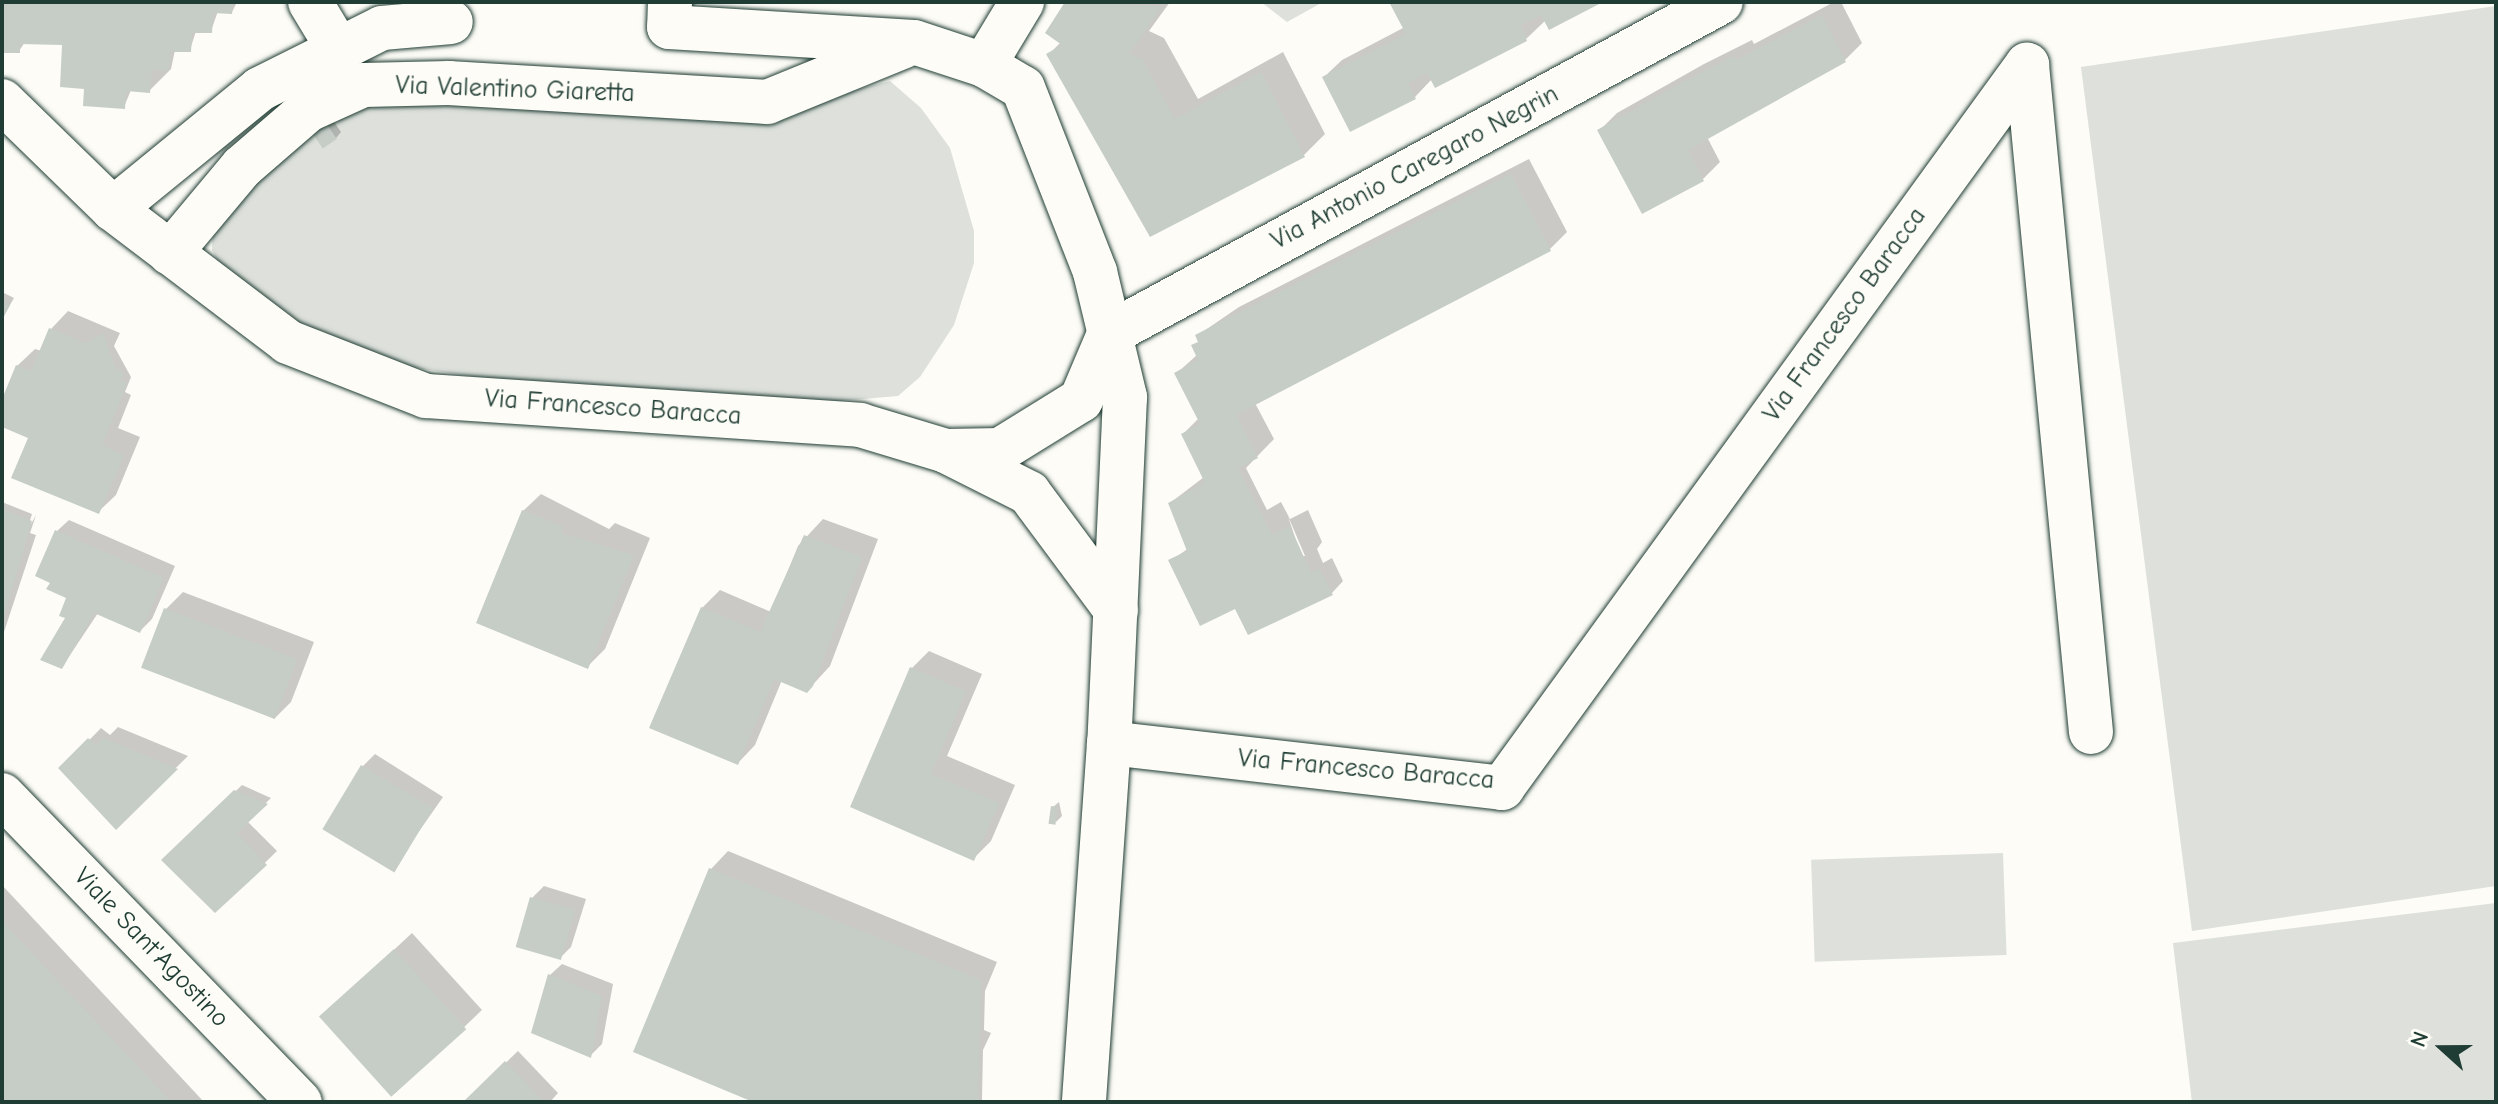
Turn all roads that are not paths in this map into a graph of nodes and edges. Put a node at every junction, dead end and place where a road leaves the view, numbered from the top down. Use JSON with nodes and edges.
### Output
{"nodes":[{"id":1,"x":310,"y":2,"type":"edge"},
{"id":2,"x":1022,"y":2,"type":"edge"},
{"id":3,"x":1721,"y":2,"type":"edge"},
{"id":4,"x":670,"y":14,"type":"edge"},
{"id":5,"x":451,"y":22,"type":"dead end"},
{"id":6,"x":914,"y":42,"type":"junction"},
{"id":7,"x":339,"y":50,"type":"junction"},
{"id":8,"x":984,"y":65,"type":"junction"},
{"id":9,"x":2,"y":101,"type":"edge"},
{"id":10,"x":113,"y":209,"type":"junction"},
{"id":11,"x":170,"y":253,"type":"junction"},
{"id":12,"x":1109,"y":334,"type":"junction"},
{"id":13,"x":946,"y":451,"type":"junction"},
{"id":14,"x":1116,"y":610,"type":"junction"},
{"id":15,"x":2091,"y":732,"type":"dead end"},
{"id":16,"x":1109,"y":743,"type":"junction"},
{"id":17,"x":2,"y":795,"type":"edge"},
{"id":18,"x":300,"y":1102,"type":"edge"},
{"id":19,"x":1084,"y":1102,"type":"edge"}],
"edges":[{"from":1,"to":7,"type":"street"},
{"from":2,"to":8,"type":"street"},
{"from":3,"to":12,"type":"street","name":"Via Antonio Caregaro Negrin"},
{"from":4,"to":6,"type":"street"},
{"from":5,"to":7,"type":"street"},
{"from":6,"to":8,"type":"street"},
{"from":6,"to":11,"type":"street","name":"Via Valentino Giaretta"},
{"from":7,"to":10,"type":"street"},
{"from":8,"to":12,"type":"street"},
{"from":9,"to":10,"type":"street","name":"Via Francesco Baracca"},
{"from":10,"to":11,"type":"street","name":"Via Francesco Baracca"},
{"from":11,"to":13,"type":"street","name":"Via Francesco Baracca"},
{"from":12,"to":13,"type":"street"},
{"from":12,"to":14,"type":"street"},
{"from":13,"to":14,"type":"street","name":"Via Francesco Baracca"},
{"from":14,"to":16,"type":"street"},
{"from":15,"to":16,"type":"street","name":"Via Francesco Baracca"},
{"from":16,"to":19,"type":"street"},
{"from":17,"to":18,"type":"street","name":"Viale Sant'Agostino"}]}
